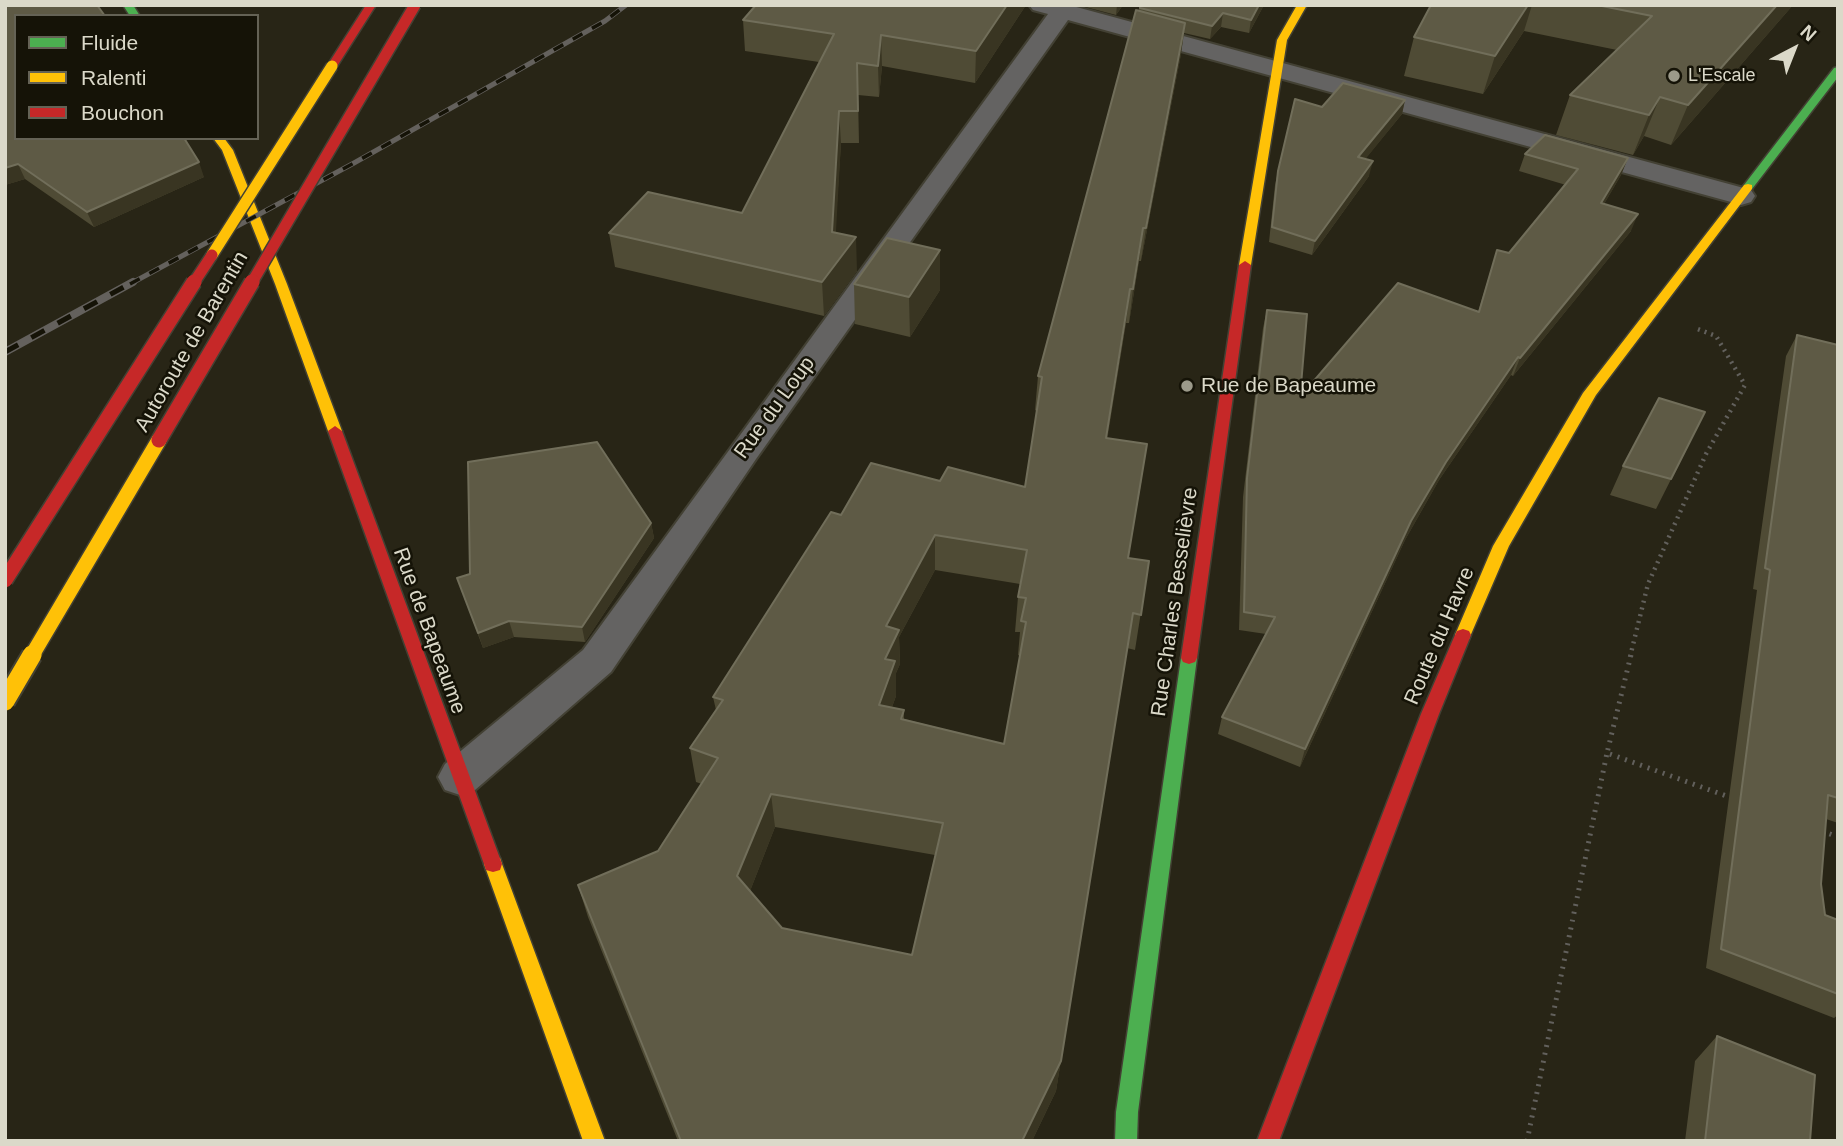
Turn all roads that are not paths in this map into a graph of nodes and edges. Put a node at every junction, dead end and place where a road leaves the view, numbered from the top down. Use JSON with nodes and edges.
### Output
{"nodes":[{"id":1,"x":370,"y":5,"type":"edge"},
{"id":2,"x":415,"y":5,"type":"edge"},
{"id":3,"x":1301,"y":5,"type":"edge"},
{"id":4,"x":1051,"y":8,"type":"edge"},
{"id":5,"x":1276,"y":69,"type":"junction"},
{"id":6,"x":1837,"y":73,"type":"edge"},
{"id":7,"x":220,"y":140,"type":"edge"},
{"id":8,"x":1741,"y":196,"type":"junction"},
{"id":9,"x":5,"y":580,"type":"edge"},
{"id":10,"x":5,"y":701,"type":"edge"},
{"id":11,"x":460,"y":777,"type":"junction"},
{"id":12,"x":594,"y":1141,"type":"edge"},
{"id":13,"x":1126,"y":1141,"type":"edge"},
{"id":14,"x":1268,"y":1141,"type":"edge"}],
"edges":[{"from":1,"to":9,"type":"main road","name":"Autoroute de Barentin","bridge":true},
{"from":2,"to":10,"type":"main road","name":"Autoroute de Barentin","bridge":true},
{"from":3,"to":5,"type":"main road","name":"Rue Charles Besselièvre"},
{"from":4,"to":5,"type":"street"},
{"from":4,"to":11,"type":"street","name":"Rue du Loup"},
{"from":5,"to":8,"type":"street"},
{"from":5,"to":13,"type":"main road","name":"Rue Charles Besselièvre"},
{"from":6,"to":8,"type":"main road","name":"Route du Havre"},
{"from":7,"to":11,"type":"main road","name":"Rue de Bapeaume"},
{"from":8,"to":14,"type":"main road","name":"Route du Havre"},
{"from":11,"to":12,"type":"main road","name":"Rue de Bapeaume"}]}
